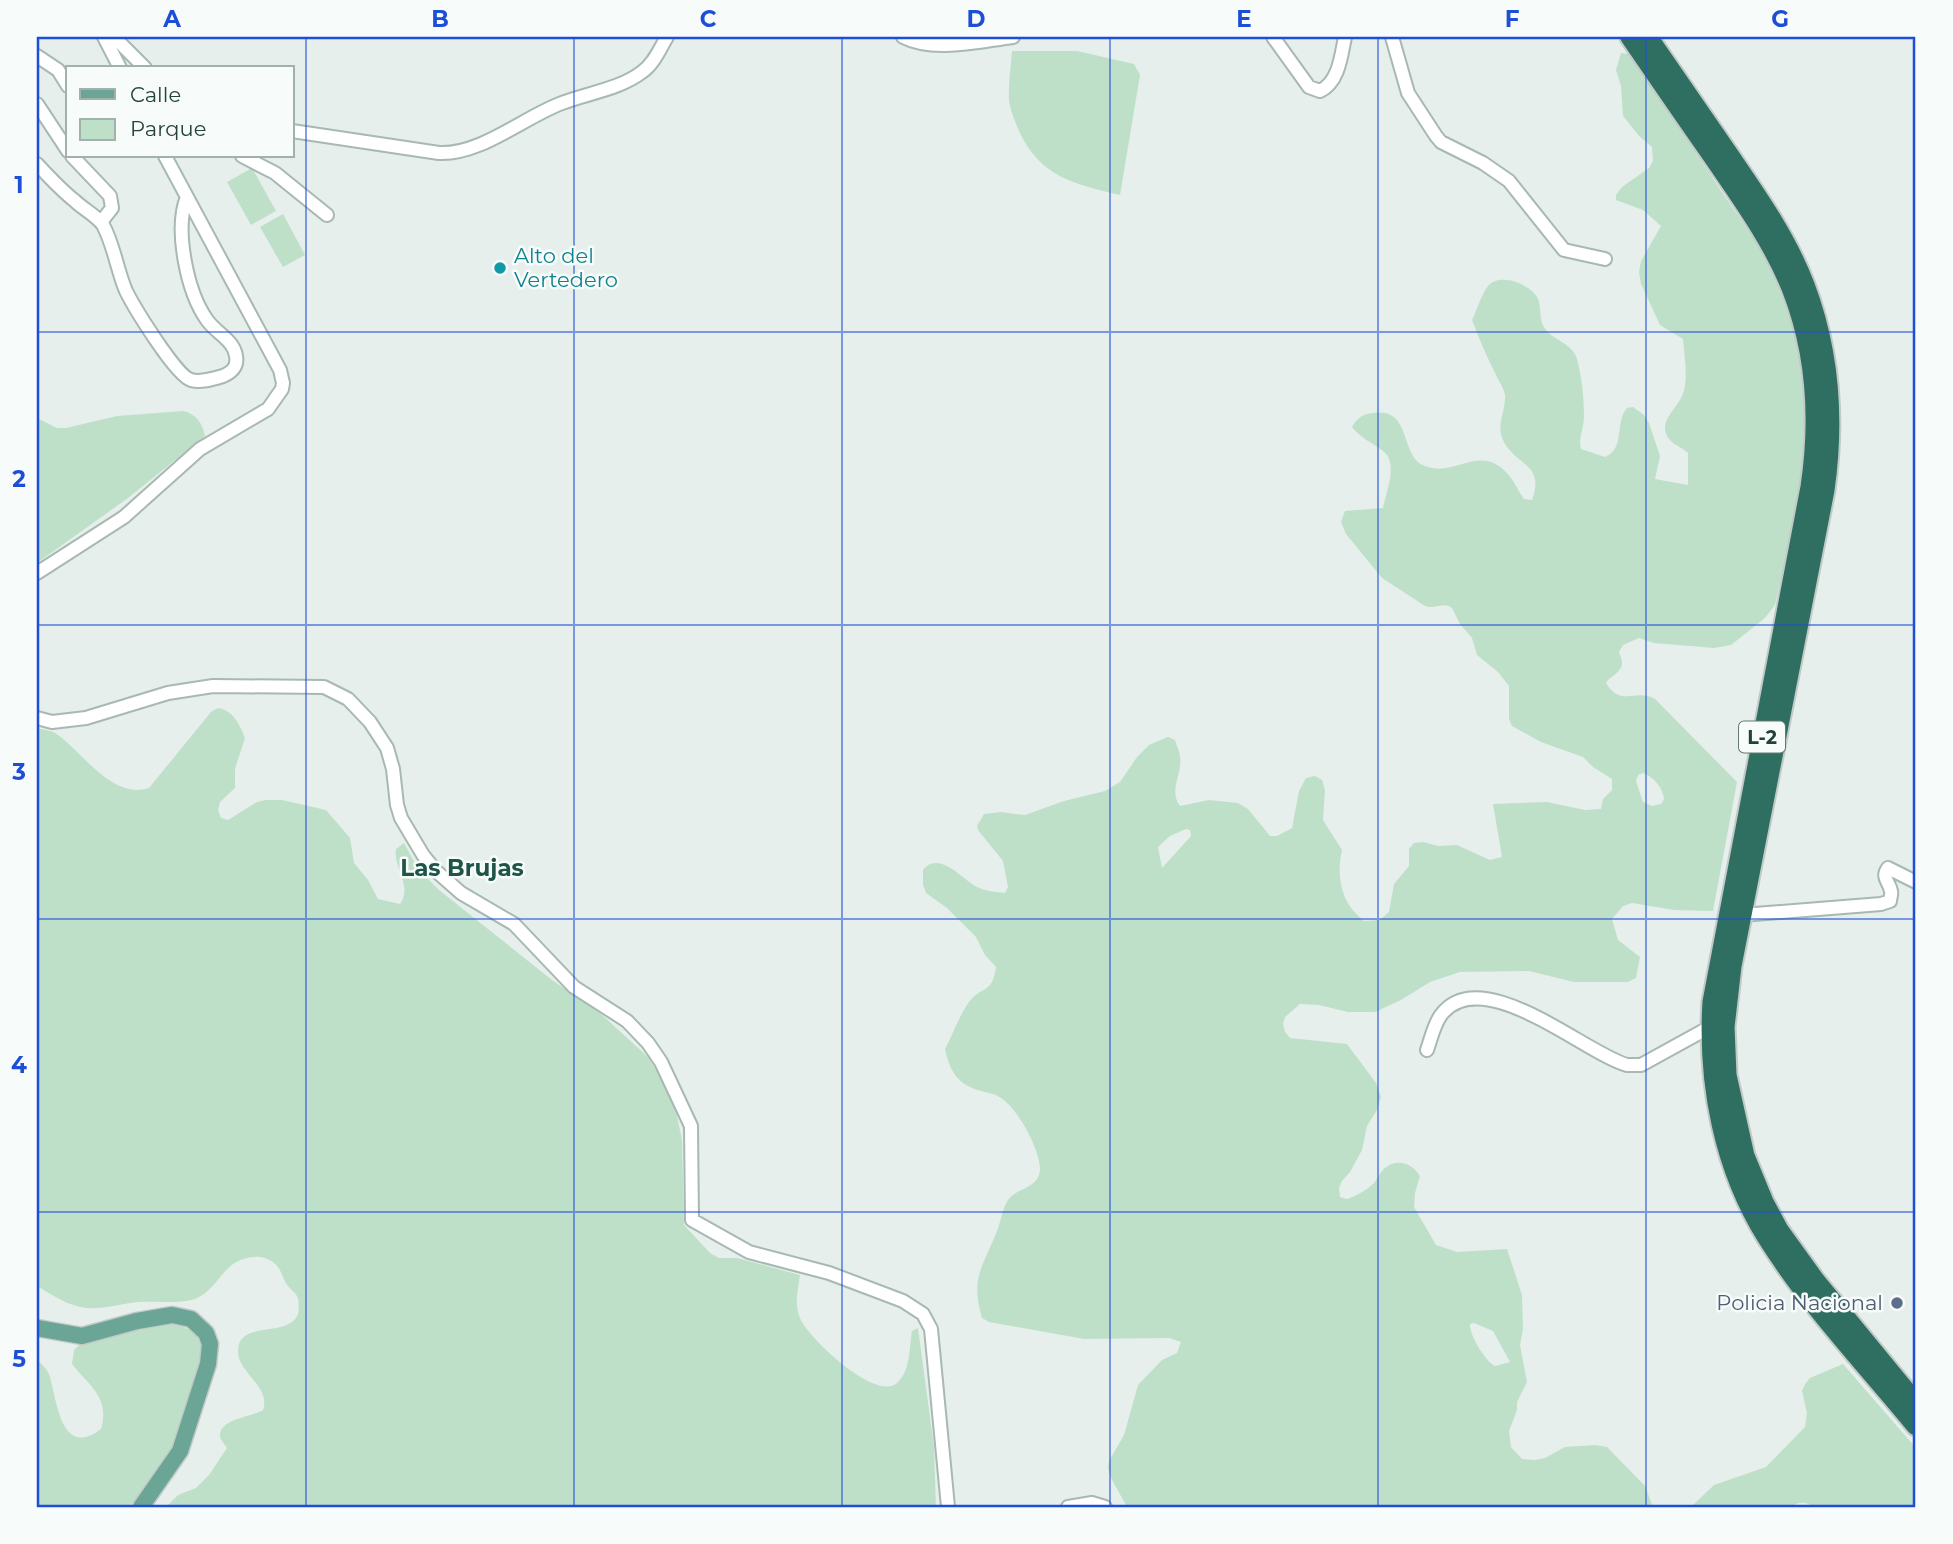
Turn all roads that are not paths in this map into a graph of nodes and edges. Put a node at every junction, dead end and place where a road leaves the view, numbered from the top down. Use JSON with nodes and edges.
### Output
{"nodes":[{"id":1,"x":104,"y":37,"type":"edge"},
{"id":2,"x":114,"y":37,"type":"edge"},
{"id":3,"x":667,"y":37,"type":"edge"},
{"id":4,"x":904,"y":37,"type":"edge"},
{"id":5,"x":1013,"y":37,"type":"edge"},
{"id":6,"x":1273,"y":37,"type":"edge"},
{"id":7,"x":1345,"y":37,"type":"edge"},
{"id":8,"x":1392,"y":37,"type":"edge"},
{"id":9,"x":1630,"y":37,"type":"edge"},
{"id":10,"x":1648,"y":37,"type":"edge"},
{"id":11,"x":37,"y":56,"type":"edge"},
{"id":12,"x":37,"y":65,"type":"edge"},
{"id":13,"x":54,"y":66,"type":"junction"},
{"id":14,"x":119,"y":66,"type":"edge"},
{"id":15,"x":143,"y":66,"type":"edge"},
{"id":16,"x":66,"y":82,"type":"edge"},
{"id":17,"x":37,"y":103,"type":"edge"},
{"id":18,"x":294,"y":131,"type":"edge"},
{"id":19,"x":66,"y":147,"type":"edge"},
{"id":20,"x":74,"y":158,"type":"edge"},
{"id":21,"x":88,"y":158,"type":"edge"},
{"id":22,"x":166,"y":158,"type":"edge"},
{"id":23,"x":246,"y":158,"type":"edge"},
{"id":24,"x":37,"y":164,"type":"edge"},
{"id":25,"x":93,"y":178,"type":"junction"},
{"id":26,"x":187,"y":197,"type":"junction"},
{"id":27,"x":327,"y":215,"type":"dead end"},
{"id":28,"x":101,"y":222,"type":"junction"},
{"id":29,"x":1605,"y":259,"type":"dead end"},
{"id":30,"x":37,"y":573,"type":"edge"},
{"id":31,"x":37,"y":718,"type":"edge"},
{"id":32,"x":1916,"y":882,"type":"edge"},
{"id":33,"x":1742,"y":915,"type":"junction"},
{"id":34,"x":1710,"y":1027,"type":"junction"},
{"id":35,"x":1427,"y":1050,"type":"dead end"},
{"id":36,"x":37,"y":1328,"type":"edge"},
{"id":37,"x":1916,"y":1403,"type":"edge"},
{"id":38,"x":1916,"y":1426,"type":"edge"},
{"id":39,"x":141,"y":1507,"type":"edge"},
{"id":40,"x":948,"y":1507,"type":"edge"},
{"id":41,"x":1068,"y":1507,"type":"edge"},
{"id":42,"x":1105,"y":1507,"type":"edge"}],
"edges":[{"from":1,"to":14,"type":"street"},
{"from":2,"to":15,"type":"street"},
{"from":3,"to":18,"type":"street"},
{"from":4,"to":5,"type":"street"},
{"from":6,"to":7,"type":"street"},
{"from":8,"to":29,"type":"street"},
{"from":9,"to":34,"type":"highway","number":"L-2"},
{"from":10,"to":33,"type":"highway","number":"L-2"},
{"from":11,"to":13,"type":"street"},
{"from":12,"to":13,"type":"street"},
{"from":13,"to":16,"type":"street"},
{"from":17,"to":19,"type":"street"},
{"from":20,"to":25,"type":"street"},
{"from":21,"to":25,"type":"street"},
{"from":22,"to":26,"type":"street"},
{"from":23,"to":27,"type":"street"},
{"from":24,"to":28,"type":"street"},
{"from":25,"to":28,"type":"street"},
{"from":26,"to":28,"type":"street"},
{"from":26,"to":30,"type":"street"},
{"from":31,"to":40,"type":"street"},
{"from":32,"to":33,"type":"street"},
{"from":33,"to":37,"type":"highway","number":"L-2"},
{"from":34,"to":35,"type":"street"},
{"from":34,"to":38,"type":"highway","number":"L-2"},
{"from":36,"to":39,"type":"main road"},
{"from":41,"to":42,"type":"street"}]}
